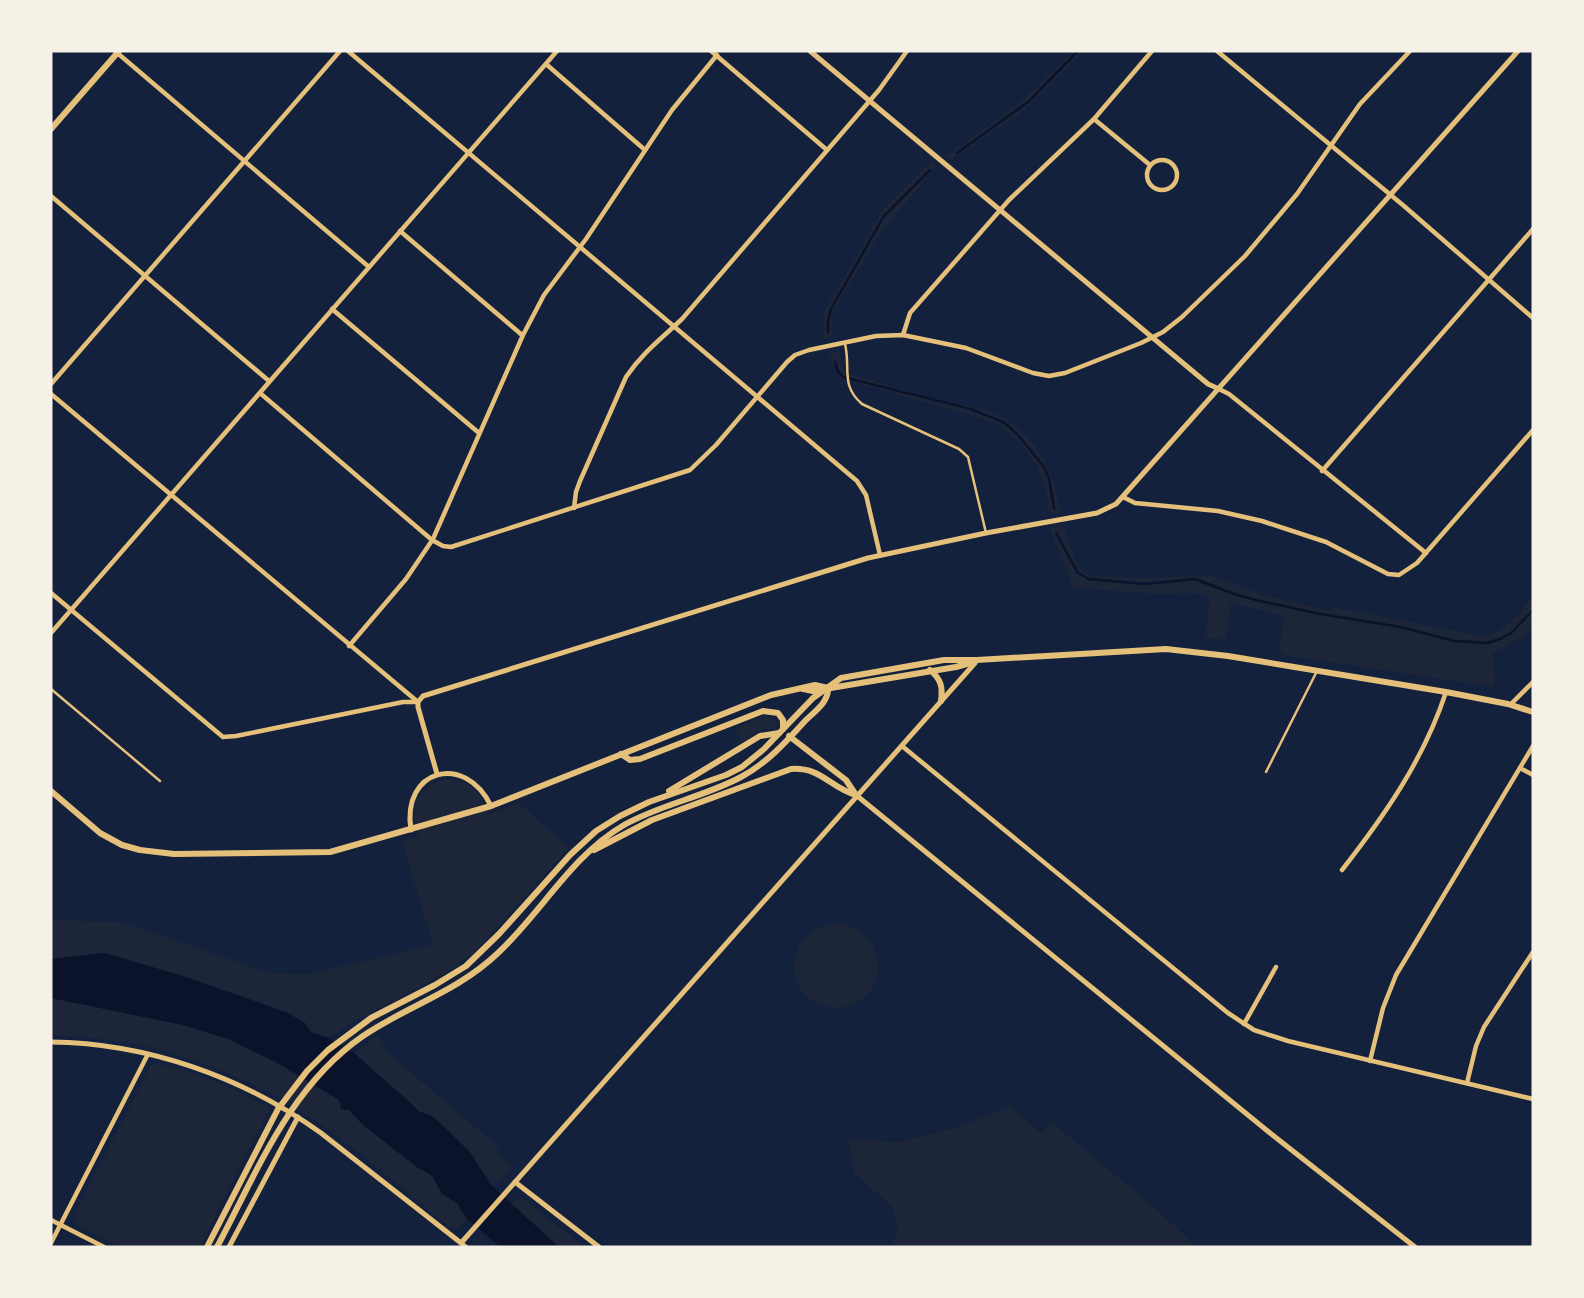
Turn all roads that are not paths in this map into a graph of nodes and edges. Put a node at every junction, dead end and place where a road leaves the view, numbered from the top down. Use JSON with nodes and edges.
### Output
{"nodes":[{"id":1,"x":117,"y":51,"type":"edge"},
{"id":2,"x":340,"y":51,"type":"edge"},
{"id":3,"x":348,"y":51,"type":"edge"},
{"id":4,"x":557,"y":51,"type":"edge"},
{"id":5,"x":712,"y":51,"type":"edge"},
{"id":6,"x":810,"y":51,"type":"edge"},
{"id":7,"x":907,"y":51,"type":"edge"},
{"id":8,"x":1152,"y":51,"type":"edge"},
{"id":9,"x":1217,"y":51,"type":"edge"},
{"id":10,"x":1410,"y":51,"type":"edge"},
{"id":11,"x":1518,"y":51,"type":"edge"},
{"id":12,"x":717,"y":55,"type":"junction"},
{"id":13,"x":545,"y":64,"type":"junction"},
{"id":14,"x":870,"y":100,"type":"junction"},
{"id":15,"x":1094,"y":118,"type":"junction"},
{"id":16,"x":51,"y":129,"type":"edge"},
{"id":17,"x":1331,"y":146,"type":"junction"},
{"id":18,"x":645,"y":150,"type":"junction"},
{"id":19,"x":827,"y":150,"type":"junction"},
{"id":20,"x":468,"y":153,"type":"junction"},
{"id":21,"x":244,"y":161,"type":"junction"},
{"id":22,"x":1150,"y":165,"type":"junction"},
{"id":23,"x":51,"y":195,"type":"edge"},
{"id":24,"x":1390,"y":195,"type":"junction"},
{"id":25,"x":1000,"y":210,"type":"junction"},
{"id":26,"x":1533,"y":229,"type":"edge"},
{"id":27,"x":400,"y":231,"type":"junction"},
{"id":28,"x":580,"y":247,"type":"junction"},
{"id":29,"x":369,"y":267,"type":"junction"},
{"id":30,"x":145,"y":276,"type":"junction"},
{"id":31,"x":1489,"y":280,"type":"junction"},
{"id":32,"x":332,"y":309,"type":"junction"},
{"id":33,"x":1533,"y":318,"type":"edge"},
{"id":34,"x":674,"y":327,"type":"junction"},
{"id":35,"x":903,"y":334,"type":"junction"},
{"id":36,"x":523,"y":335,"type":"junction"},
{"id":37,"x":1152,"y":338,"type":"junction"},
{"id":38,"x":844,"y":342,"type":"junction"},
{"id":39,"x":270,"y":381,"type":"junction"},
{"id":40,"x":51,"y":384,"type":"edge"},
{"id":41,"x":1219,"y":389,"type":"junction"},
{"id":42,"x":260,"y":393,"type":"junction"},
{"id":43,"x":51,"y":394,"type":"edge"},
{"id":44,"x":757,"y":397,"type":"junction"},
{"id":45,"x":1533,"y":430,"type":"edge"},
{"id":46,"x":479,"y":433,"type":"junction"},
{"id":47,"x":1322,"y":471,"type":"junction"},
{"id":48,"x":171,"y":495,"type":"junction"},
{"id":49,"x":1123,"y":498,"type":"junction"},
{"id":50,"x":574,"y":508,"type":"junction"},
{"id":51,"x":986,"y":533,"type":"junction"},
{"id":52,"x":432,"y":540,"type":"junction"},
{"id":53,"x":1426,"y":553,"type":"junction"},
{"id":54,"x":880,"y":555,"type":"junction"},
{"id":55,"x":51,"y":593,"type":"edge"},
{"id":56,"x":71,"y":610,"type":"junction"},
{"id":57,"x":51,"y":633,"type":"edge"},
{"id":58,"x":349,"y":646,"type":"junction"},
{"id":59,"x":977,"y":660,"type":"junction"},
{"id":60,"x":930,"y":670,"type":"junction"},
{"id":61,"x":1317,"y":670,"type":"junction"},
{"id":62,"x":1533,"y":682,"type":"edge"},
{"id":63,"x":828,"y":688,"type":"junction"},
{"id":64,"x":51,"y":689,"type":"edge"},
{"id":65,"x":1446,"y":692,"type":"junction"},
{"id":66,"x":941,"y":701,"type":"junction"},
{"id":67,"x":418,"y":702,"type":"junction"},
{"id":68,"x":1511,"y":704,"type":"junction"},
{"id":69,"x":1533,"y":712,"type":"edge"},
{"id":70,"x":783,"y":729,"type":"junction"},
{"id":71,"x":901,"y":745,"type":"junction"},
{"id":72,"x":1533,"y":746,"type":"edge"},
{"id":73,"x":621,"y":754,"type":"junction"},
{"id":74,"x":1520,"y":768,"type":"junction"},
{"id":75,"x":1266,"y":772,"type":"dead end"},
{"id":76,"x":437,"y":774,"type":"junction"},
{"id":77,"x":1533,"y":775,"type":"edge"},
{"id":78,"x":160,"y":781,"type":"dead end"},
{"id":79,"x":51,"y":791,"type":"edge"},
{"id":80,"x":856,"y":795,"type":"junction"},
{"id":81,"x":649,"y":802,"type":"junction"},
{"id":82,"x":491,"y":806,"type":"junction"},
{"id":83,"x":411,"y":830,"type":"junction"},
{"id":84,"x":586,"y":855,"type":"junction"},
{"id":85,"x":1342,"y":870,"type":"dead end"},
{"id":86,"x":1533,"y":952,"type":"edge"},
{"id":87,"x":1276,"y":967,"type":"dead end"},
{"id":88,"x":1244,"y":1024,"type":"junction"},
{"id":89,"x":51,"y":1042,"type":"edge"},
{"id":90,"x":148,"y":1053,"type":"junction"},
{"id":91,"x":1370,"y":1061,"type":"junction"},
{"id":92,"x":1467,"y":1083,"type":"junction"},
{"id":93,"x":1533,"y":1100,"type":"edge"},
{"id":94,"x":298,"y":1117,"type":"junction"},
{"id":95,"x":515,"y":1182,"type":"junction"},
{"id":96,"x":51,"y":1220,"type":"edge"},
{"id":97,"x":60,"y":1225,"type":"junction"},
{"id":98,"x":461,"y":1242,"type":"junction"},
{"id":99,"x":51,"y":1243,"type":"edge"},
{"id":100,"x":104,"y":1247,"type":"edge"},
{"id":101,"x":207,"y":1247,"type":"edge"},
{"id":102,"x":217,"y":1247,"type":"edge"},
{"id":103,"x":229,"y":1247,"type":"edge"},
{"id":104,"x":467,"y":1247,"type":"edge"},
{"id":105,"x":598,"y":1247,"type":"edge"},
{"id":106,"x":1415,"y":1247,"type":"edge"}],
"edges":[{"from":1,"to":16,"type":"main road"},
{"from":1,"to":21,"type":"street"},
{"from":2,"to":21,"type":"street"},
{"from":3,"to":20,"type":"street"},
{"from":4,"to":13,"type":"street"},
{"from":5,"to":12,"type":"street"},
{"from":6,"to":14,"type":"street"},
{"from":7,"to":14,"type":"street"},
{"from":8,"to":15,"type":"street"},
{"from":9,"to":17,"type":"street"},
{"from":10,"to":17,"type":"street"},
{"from":11,"to":24,"type":"street"},
{"from":12,"to":18,"type":"street"},
{"from":12,"to":19,"type":"street"},
{"from":13,"to":18,"type":"street"},
{"from":13,"to":20,"type":"street"},
{"from":14,"to":19,"type":"street"},
{"from":14,"to":25,"type":"street"},
{"from":15,"to":22,"type":"street"},
{"from":15,"to":25,"type":"street"},
{"from":17,"to":24,"type":"street"},
{"from":17,"to":37,"type":"street"},
{"from":18,"to":28,"type":"street"},
{"from":19,"to":34,"type":"street"},
{"from":20,"to":27,"type":"street"},
{"from":20,"to":28,"type":"street"},
{"from":21,"to":29,"type":"street"},
{"from":21,"to":30,"type":"street"},
{"from":22,"to":22,"type":"street"},
{"from":23,"to":30,"type":"street"},
{"from":24,"to":31,"type":"street"},
{"from":24,"to":41,"type":"street"},
{"from":25,"to":35,"type":"street"},
{"from":25,"to":37,"type":"street"},
{"from":26,"to":31,"type":"street"},
{"from":27,"to":29,"type":"street"},
{"from":27,"to":36,"type":"street"},
{"from":28,"to":34,"type":"street"},
{"from":28,"to":36,"type":"street"},
{"from":29,"to":32,"type":"street"},
{"from":30,"to":39,"type":"street"},
{"from":30,"to":40,"type":"street"},
{"from":31,"to":33,"type":"street"},
{"from":31,"to":47,"type":"street"},
{"from":32,"to":39,"type":"street"},
{"from":32,"to":46,"type":"street"},
{"from":34,"to":44,"type":"street"},
{"from":34,"to":50,"type":"street"},
{"from":35,"to":37,"type":"street"},
{"from":35,"to":38,"type":"street"},
{"from":36,"to":46,"type":"street"},
{"from":37,"to":41,"type":"street"},
{"from":38,"to":44,"type":"street"},
{"from":38,"to":51,"type":"lane"},
{"from":39,"to":42,"type":"street"},
{"from":41,"to":47,"type":"street"},
{"from":41,"to":49,"type":"street"},
{"from":42,"to":48,"type":"street"},
{"from":42,"to":52,"type":"street"},
{"from":43,"to":48,"type":"street"},
{"from":44,"to":50,"type":"street"},
{"from":44,"to":54,"type":"street"},
{"from":45,"to":53,"type":"street"},
{"from":46,"to":52,"type":"street"},
{"from":47,"to":53,"type":"street"},
{"from":48,"to":56,"type":"street"},
{"from":48,"to":58,"type":"street"},
{"from":49,"to":51,"type":"street"},
{"from":49,"to":53,"type":"street"},
{"from":50,"to":52,"type":"street"},
{"from":51,"to":54,"type":"street"},
{"from":52,"to":58,"type":"street"},
{"from":54,"to":67,"type":"street"},
{"from":55,"to":56,"type":"street"},
{"from":56,"to":57,"type":"street"},
{"from":56,"to":67,"type":"street"},
{"from":58,"to":67,"type":"street"},
{"from":59,"to":60,"type":"main road"},
{"from":59,"to":61,"type":"main road"},
{"from":59,"to":63,"type":"main road"},
{"from":59,"to":66,"type":"street"},
{"from":60,"to":63,"type":"main road"},
{"from":60,"to":66,"type":"main road"},
{"from":61,"to":65,"type":"main road"},
{"from":61,"to":75,"type":"lane"},
{"from":62,"to":68,"type":"street"},
{"from":63,"to":70,"type":"main road"},
{"from":63,"to":73,"type":"main road"},
{"from":63,"to":84,"type":"main road"},
{"from":64,"to":78,"type":"lane"},
{"from":65,"to":68,"type":"main road"},
{"from":65,"to":85,"type":"street"},
{"from":66,"to":71,"type":"street"},
{"from":67,"to":76,"type":"street"},
{"from":68,"to":69,"type":"main road"},
{"from":70,"to":73,"type":"main road"},
{"from":70,"to":81,"type":"main road"},
{"from":71,"to":80,"type":"street"},
{"from":71,"to":88,"type":"street"},
{"from":72,"to":74,"type":"street"},
{"from":73,"to":82,"type":"main road"},
{"from":74,"to":77,"type":"street"},
{"from":74,"to":91,"type":"street"},
{"from":76,"to":82,"type":"street"},
{"from":76,"to":83,"type":"street"},
{"from":79,"to":83,"type":"main road"},
{"from":80,"to":81,"type":"main road"},
{"from":80,"to":84,"type":"main road"},
{"from":80,"to":95,"type":"street"},
{"from":80,"to":106,"type":"street"},
{"from":81,"to":101,"type":"main road"},
{"from":82,"to":83,"type":"main road"},
{"from":84,"to":102,"type":"main road"},
{"from":86,"to":92,"type":"street"},
{"from":87,"to":88,"type":"street"},
{"from":88,"to":91,"type":"street"},
{"from":89,"to":90,"type":"street"},
{"from":90,"to":94,"type":"street"},
{"from":90,"to":97,"type":"street"},
{"from":91,"to":92,"type":"street"},
{"from":92,"to":93,"type":"street"},
{"from":94,"to":98,"type":"street"},
{"from":94,"to":103,"type":"street"},
{"from":95,"to":98,"type":"street"},
{"from":95,"to":105,"type":"street"},
{"from":96,"to":97,"type":"street"},
{"from":97,"to":99,"type":"street"},
{"from":97,"to":100,"type":"street"},
{"from":98,"to":104,"type":"street"}]}
